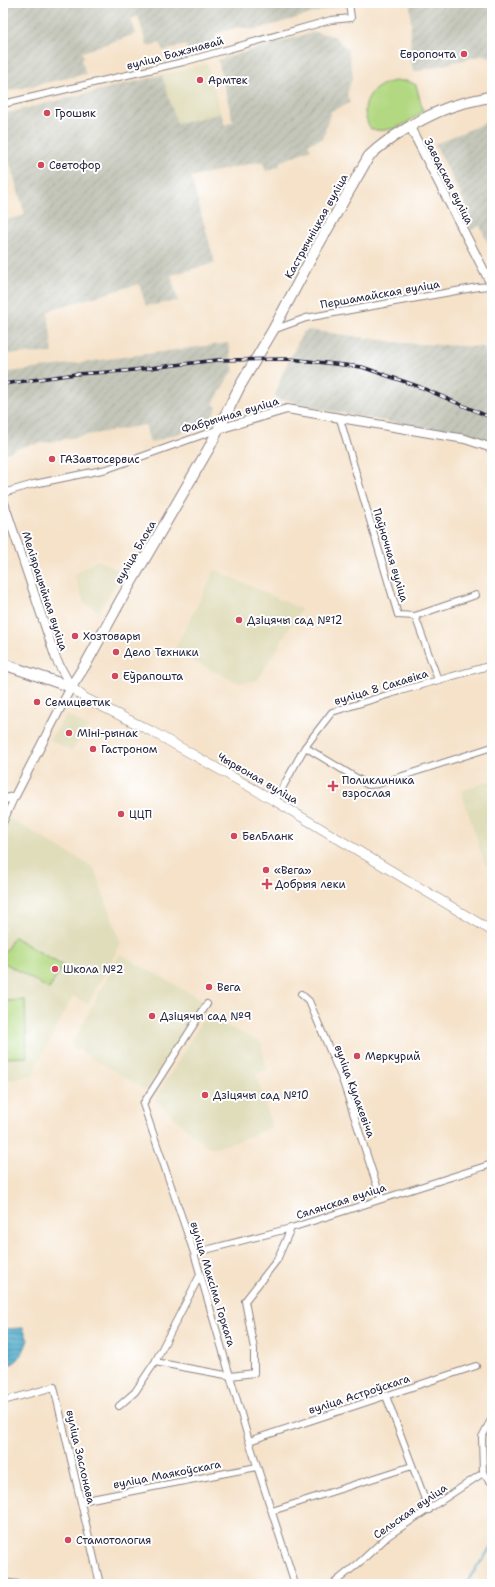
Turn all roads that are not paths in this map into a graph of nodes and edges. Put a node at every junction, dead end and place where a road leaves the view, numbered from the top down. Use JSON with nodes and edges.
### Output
{"nodes":[{"id":1,"x":349,"y":3,"type":"edge"},
{"id":2,"x":492,"y":96,"type":"edge"},
{"id":3,"x":3,"y":104,"type":"edge"},
{"id":4,"x":410,"y":127,"type":"junction"},
{"id":5,"x":492,"y":286,"type":"edge"},
{"id":6,"x":273,"y":330,"type":"junction"},
{"id":7,"x":340,"y":419,"type":"junction"},
{"id":8,"x":219,"y":429,"type":"junction"},
{"id":9,"x":492,"y":448,"type":"edge"},
{"id":10,"x":3,"y":493,"type":"edge"},
{"id":11,"x":3,"y":500,"type":"edge"},
{"id":12,"x":476,"y":595,"type":"dead end"},
{"id":13,"x":415,"y":616,"type":"junction"},
{"id":14,"x":3,"y":664,"type":"edge"},
{"id":15,"x":492,"y":665,"type":"edge"},
{"id":16,"x":438,"y":680,"type":"junction"},
{"id":17,"x":71,"y":687,"type":"junction"},
{"id":18,"x":305,"y":747,"type":"junction"},
{"id":19,"x":492,"y":747,"type":"edge"},
{"id":20,"x":15,"y":796,"type":"junction"},
{"id":21,"x":3,"y":800,"type":"edge"},
{"id":22,"x":275,"y":801,"type":"junction"},
{"id":23,"x":3,"y":823,"type":"edge"},
{"id":24,"x":492,"y":932,"type":"edge"},
{"id":25,"x":301,"y":994,"type":"dead end"},
{"id":26,"x":207,"y":1004,"type":"dead end"},
{"id":27,"x":492,"y":1164,"type":"edge"},
{"id":28,"x":381,"y":1198,"type":"junction"},
{"id":29,"x":291,"y":1228,"type":"junction"},
{"id":30,"x":194,"y":1252,"type":"junction"},
{"id":31,"x":200,"y":1275,"type":"junction"},
{"id":32,"x":155,"y":1362,"type":"junction"},
{"id":33,"x":476,"y":1366,"type":"dead end"},
{"id":34,"x":231,"y":1376,"type":"junction"},
{"id":35,"x":386,"y":1396,"type":"junction"},
{"id":36,"x":3,"y":1401,"type":"edge"},
{"id":37,"x":119,"y":1406,"type":"dead end"},
{"id":38,"x":492,"y":1418,"type":"edge"},
{"id":39,"x":249,"y":1441,"type":"junction"},
{"id":40,"x":412,"y":1466,"type":"junction"},
{"id":41,"x":257,"y":1467,"type":"junction"},
{"id":42,"x":483,"y":1473,"type":"junction"},
{"id":43,"x":492,"y":1483,"type":"edge"},
{"id":44,"x":81,"y":1501,"type":"junction"},
{"id":45,"x":429,"y":1510,"type":"junction"},
{"id":46,"x":272,"y":1511,"type":"junction"},
{"id":47,"x":3,"y":1582,"type":"edge"},
{"id":48,"x":18,"y":1584,"type":"edge"},
{"id":49,"x":100,"y":1584,"type":"edge"},
{"id":50,"x":294,"y":1584,"type":"edge"},
{"id":51,"x":333,"y":1584,"type":"edge"}],
"edges":[{"from":1,"to":3,"type":"street","name":"вуліца Бажэнавай"},
{"from":2,"to":4,"type":"main road","name":"Кастрычніцкая вуліца"},
{"from":4,"to":5,"type":"street","name":"Заводская вуліца"},
{"from":4,"to":6,"type":"main road","name":"Кастрычніцкая вуліца"},
{"from":5,"to":6,"type":"street","name":"Першамайская вуліца"},
{"from":6,"to":8,"type":"main road","name":"Кастрычніцкая вуліца"},
{"from":7,"to":8,"type":"street","name":"Фабрычная вуліца"},
{"from":7,"to":9,"type":"street","name":"Фабрычная вуліца"},
{"from":7,"to":13,"type":"street","name":"Паўночная вуліца"},
{"from":8,"to":10,"type":"street","name":"Фабрычная вуліца"},
{"from":8,"to":17,"type":"main road","name":"вуліца Блока"},
{"from":11,"to":17,"type":"street","name":"Меліярацыйная вуліца"},
{"from":12,"to":13,"type":"street"},
{"from":13,"to":16,"type":"street","name":"Паўночная вуліца"},
{"from":14,"to":17,"type":"main road","name":"Чырвоная вуліца"},
{"from":15,"to":16,"type":"street","name":"вуліца 8 Сакавіка"},
{"from":16,"to":18,"type":"street","name":"вуліца 8 Сакавіка"},
{"from":17,"to":20,"type":"street"},
{"from":17,"to":22,"type":"main road","name":"Чырвоная вуліца"},
{"from":18,"to":19,"type":"street"},
{"from":18,"to":22,"type":"street","name":"вуліца 8 Сакавіка"},
{"from":20,"to":21,"type":"street"},
{"from":20,"to":23,"type":"street"},
{"from":22,"to":24,"type":"main road","name":"Чырвоная вуліца"},
{"from":25,"to":28,"type":"street","name":"вуліца Кулакевіча"},
{"from":26,"to":30,"type":"street","name":"вуліца Максіма Горкага"},
{"from":27,"to":28,"type":"street","name":"Сялянская вуліца"},
{"from":28,"to":29,"type":"street","name":"Сялянская вуліца"},
{"from":29,"to":30,"type":"street","name":"Сялянская вуліца"},
{"from":29,"to":34,"type":"street"},
{"from":30,"to":31,"type":"street","name":"вуліца Максіма Горкага"},
{"from":31,"to":32,"type":"street"},
{"from":31,"to":34,"type":"street","name":"вуліца Максіма Горкага"},
{"from":32,"to":34,"type":"street"},
{"from":32,"to":37,"type":"street"},
{"from":33,"to":35,"type":"street","name":"вуліца Астроўскага"},
{"from":34,"to":39,"type":"street","name":"вуліца Максіма Горкага"},
{"from":35,"to":39,"type":"street","name":"вуліца Астроўскага"},
{"from":35,"to":40,"type":"street"},
{"from":36,"to":44,"type":"street","name":"вуліца Заслонава"},
{"from":38,"to":42,"type":"street"},
{"from":39,"to":41,"type":"street","name":"вуліца Максіма Горкага"},
{"from":40,"to":45,"type":"street"},
{"from":40,"to":46,"type":"street"},
{"from":41,"to":44,"type":"street","name":"вуліца Маякоўскага"},
{"from":41,"to":46,"type":"street","name":"вуліца Максіма Горкага"},
{"from":42,"to":43,"type":"street"},
{"from":42,"to":45,"type":"street","name":"Сельская вуліца"},
{"from":44,"to":49,"type":"street","name":"вуліца Заслонава"},
{"from":45,"to":51,"type":"street","name":"Сельская вуліца"},
{"from":46,"to":50,"type":"street","name":"вуліца Максіма Горкага"},
{"from":47,"to":48,"type":"street"}]}
